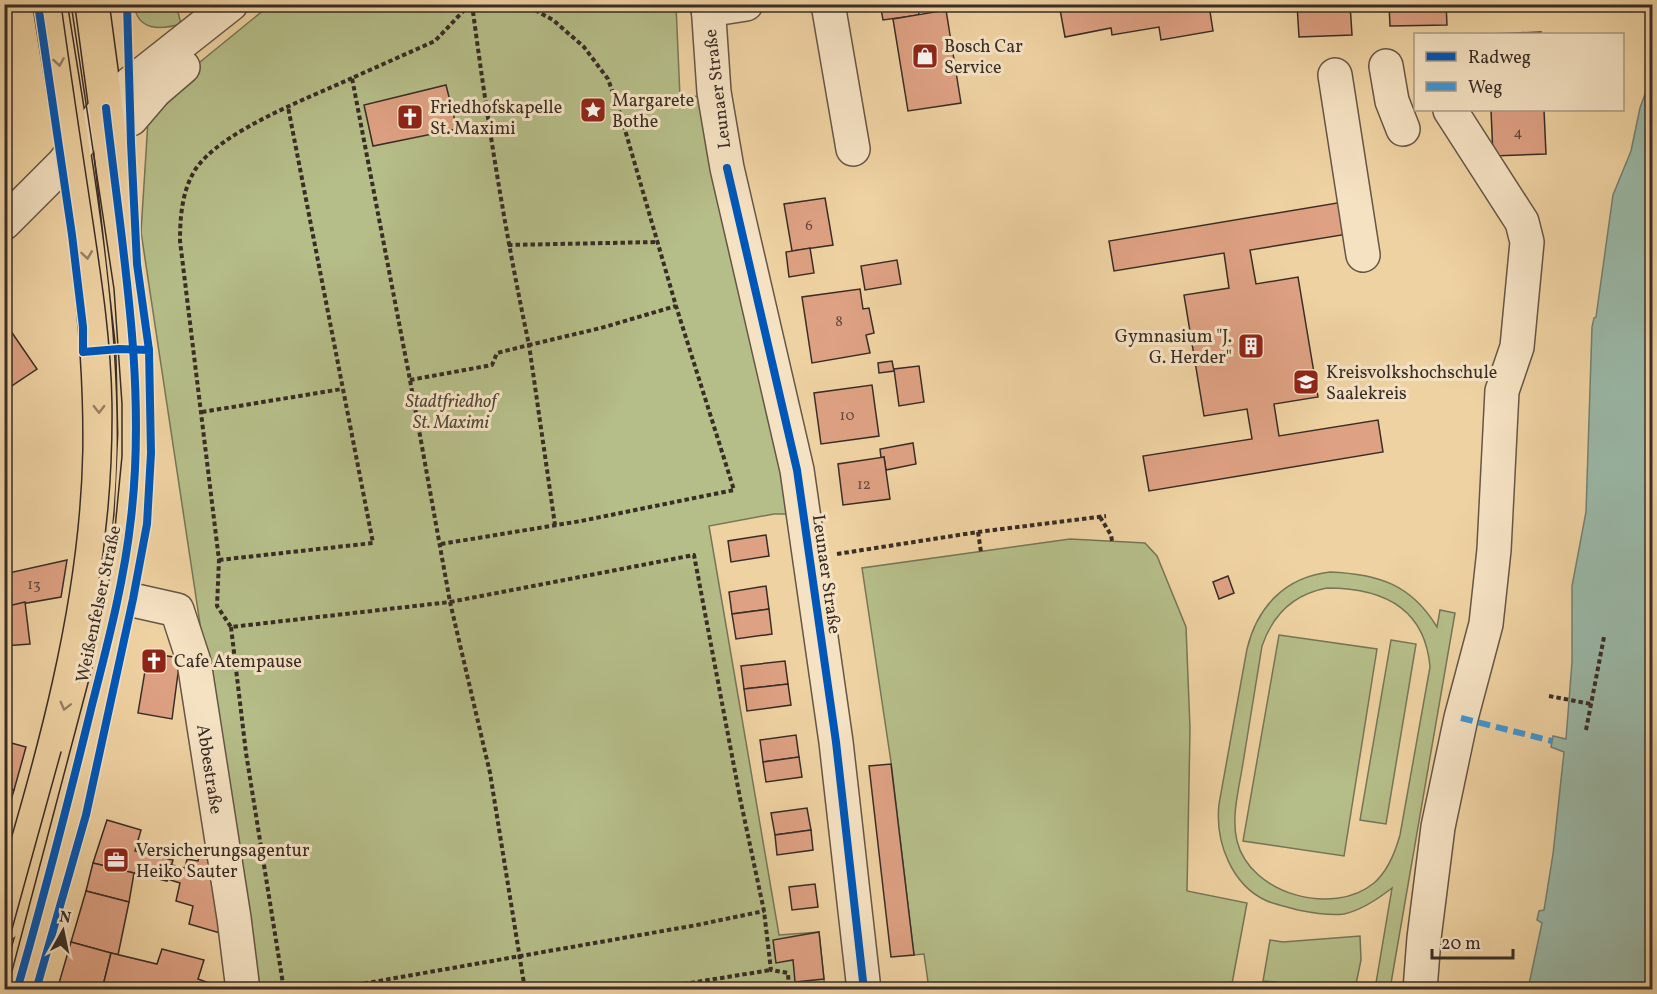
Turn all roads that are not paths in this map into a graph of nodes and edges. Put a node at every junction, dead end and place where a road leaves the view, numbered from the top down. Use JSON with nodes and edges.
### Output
{"nodes":[{"id":1,"x":50,"y":4,"type":"edge"},
{"id":2,"x":92,"y":4,"type":"edge"},
{"id":3,"x":231,"y":4,"type":"edge"},
{"id":4,"x":258,"y":4,"type":"edge"},
{"id":5,"x":746,"y":4,"type":"edge"},
{"id":6,"x":828,"y":4,"type":"edge"},
{"id":7,"x":708,"y":8,"type":"edge"},
{"id":8,"x":1386,"y":66,"type":"dead end"},
{"id":9,"x":1335,"y":75,"type":"dead end"},
{"id":10,"x":1451,"y":111,"type":"edge"},
{"id":11,"x":119,"y":113,"type":"junction"},
{"id":12,"x":1403,"y":129,"type":"dead end"},
{"id":13,"x":853,"y":149,"type":"dead end"},
{"id":14,"x":73,"y":152,"type":"junction"},
{"id":15,"x":4,"y":223,"type":"edge"},
{"id":16,"x":1363,"y":255,"type":"dead end"},
{"id":17,"x":119,"y":597,"type":"junction"},
{"id":18,"x":4,"y":924,"type":"edge"},
{"id":19,"x":17,"y":990,"type":"edge"},
{"id":20,"x":243,"y":990,"type":"edge"},
{"id":21,"x":864,"y":990,"type":"edge"},
{"id":22,"x":1420,"y":990,"type":"edge"}],
"edges":[{"from":1,"to":14,"type":"main road","name":"Weißenfelser Straße","one_way":true},
{"from":2,"to":11,"type":"main road","name":"Weißenfelser Straße"},
{"from":3,"to":11,"type":"street"},
{"from":4,"to":11,"type":"street"},
{"from":5,"to":7,"type":"street"},
{"from":6,"to":13,"type":"street"},
{"from":7,"to":21,"type":"street","name":"Leunaer Straße"},
{"from":8,"to":12,"type":"street"},
{"from":9,"to":16,"type":"street"},
{"from":10,"to":22,"type":"street"},
{"from":11,"to":14,"type":"street"},
{"from":11,"to":17,"type":"main road","name":"Weißenfelser Straße"},
{"from":14,"to":15,"type":"street"},
{"from":14,"to":18,"type":"main road","name":"Weißenfelser Straße","one_way":true},
{"from":17,"to":19,"type":"main road","name":"Weißenfelser Straße"},
{"from":17,"to":20,"type":"street","name":"Abbestraße"}]}
